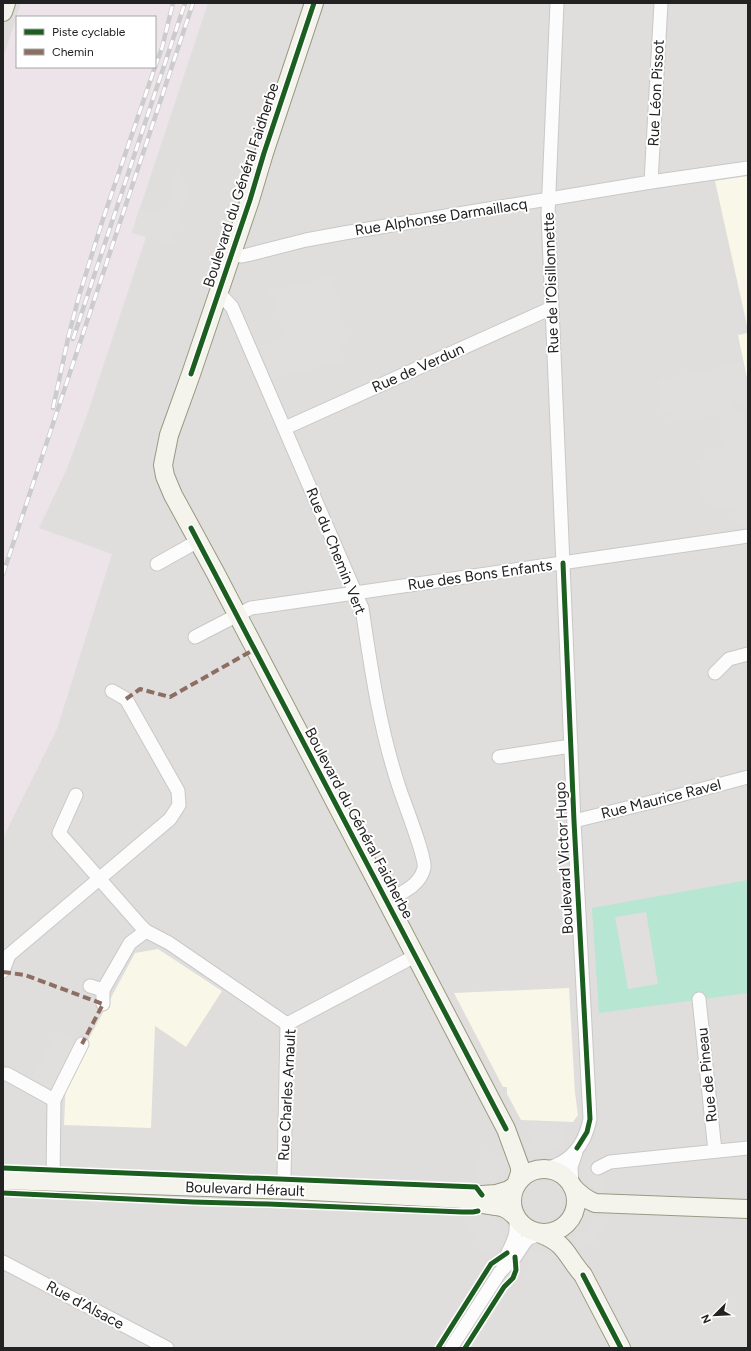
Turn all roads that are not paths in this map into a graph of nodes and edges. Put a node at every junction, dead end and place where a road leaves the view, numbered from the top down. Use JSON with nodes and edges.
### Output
{"nodes":[{"id":1,"x":6,"y":3,"type":"edge"},
{"id":2,"x":314,"y":3,"type":"edge"},
{"id":3,"x":557,"y":3,"type":"edge"},
{"id":4,"x":661,"y":3,"type":"edge"},
{"id":5,"x":3,"y":12,"type":"edge"},
{"id":6,"x":748,"y":168,"type":"edge"},
{"id":7,"x":651,"y":182,"type":"junction"},
{"id":8,"x":548,"y":200,"type":"junction"},
{"id":9,"x":231,"y":254,"type":"junction"},
{"id":10,"x":219,"y":292,"type":"junction"},
{"id":11,"x":551,"y":310,"type":"junction"},
{"id":12,"x":285,"y":428,"type":"junction"},
{"id":13,"x":748,"y":536,"type":"edge"},
{"id":14,"x":198,"y":541,"type":"junction"},
{"id":15,"x":563,"y":563,"type":"junction"},
{"id":16,"x":157,"y":564,"type":"dead end"},
{"id":17,"x":356,"y":593,"type":"junction"},
{"id":18,"x":237,"y":615,"type":"junction"},
{"id":19,"x":195,"y":637,"type":"dead end"},
{"id":20,"x":748,"y":654,"type":"edge"},
{"id":21,"x":715,"y":673,"type":"dead end"},
{"id":22,"x":112,"y":691,"type":"dead end"},
{"id":23,"x":571,"y":746,"type":"junction"},
{"id":24,"x":498,"y":757,"type":"dead end"},
{"id":25,"x":748,"y":776,"type":"edge"},
{"id":26,"x":76,"y":794,"type":"dead end"},
{"id":27,"x":574,"y":820,"type":"junction"},
{"id":28,"x":99,"y":879,"type":"junction"},
{"id":29,"x":386,"y":901,"type":"junction"},
{"id":30,"x":146,"y":931,"type":"junction"},
{"id":31,"x":416,"y":956,"type":"junction"},
{"id":32,"x":3,"y":971,"type":"edge"},
{"id":33,"x":90,"y":986,"type":"dead end"},
{"id":34,"x":103,"y":990,"type":"junction"},
{"id":35,"x":699,"y":999,"type":"dead end"},
{"id":36,"x":103,"y":1004,"type":"dead end"},
{"id":37,"x":287,"y":1024,"type":"junction"},
{"id":38,"x":82,"y":1044,"type":"dead end"},
{"id":39,"x":3,"y":1074,"type":"edge"},
{"id":40,"x":54,"y":1100,"type":"junction"},
{"id":41,"x":506,"y":1129,"type":"junction"},
{"id":42,"x":577,"y":1148,"type":"junction"},
{"id":43,"x":748,"y":1148,"type":"edge"},
{"id":44,"x":715,"y":1151,"type":"junction"},
{"id":45,"x":598,"y":1168,"type":"dead end"},
{"id":46,"x":545,"y":1169,"type":"junction"},
{"id":47,"x":3,"y":1180,"type":"edge"},
{"id":48,"x":53,"y":1182,"type":"junction"},
{"id":49,"x":516,"y":1185,"type":"junction"},
{"id":50,"x":572,"y":1186,"type":"junction"},
{"id":51,"x":285,"y":1190,"type":"junction"},
{"id":52,"x":463,"y":1198,"type":"junction"},
{"id":53,"x":605,"y":1204,"type":"junction"},
{"id":54,"x":748,"y":1208,"type":"edge"},
{"id":55,"x":515,"y":1216,"type":"junction"},
{"id":56,"x":571,"y":1218,"type":"junction"},
{"id":57,"x":541,"y":1234,"type":"junction"},
{"id":58,"x":3,"y":1262,"type":"edge"},
{"id":59,"x":500,"y":1272,"type":"junction"},
{"id":60,"x":582,"y":1275,"type":"junction"},
{"id":61,"x":167,"y":1348,"type":"edge"},
{"id":62,"x":451,"y":1348,"type":"edge"},
{"id":63,"x":621,"y":1348,"type":"edge"}],
"edges":[{"from":1,"to":5,"type":"main road"},
{"from":2,"to":9,"type":"main road","name":"Boulevard du Général Faidherbe"},
{"from":3,"to":8,"type":"street","name":"Rue de l’Oisillonnette"},
{"from":4,"to":7,"type":"street","name":"Rue Léon Pissot"},
{"from":6,"to":7,"type":"street","name":"Rue Alphonse Darmaillacq"},
{"from":7,"to":8,"type":"street","name":"Rue Alphonse Darmaillacq"},
{"from":8,"to":9,"type":"street","name":"Rue Alphonse Darmaillacq"},
{"from":8,"to":11,"type":"street","name":"Rue de l’Oisillonnette"},
{"from":9,"to":10,"type":"main road","name":"Boulevard du Général Faidherbe"},
{"from":10,"to":12,"type":"street","name":"Rue du Chemin Vert"},
{"from":10,"to":14,"type":"main road","name":"Boulevard du Général Faidherbe"},
{"from":11,"to":12,"type":"street","name":"Rue de Verdun"},
{"from":11,"to":15,"type":"street","name":"Rue de l’Oisillonnette"},
{"from":12,"to":17,"type":"street","name":"Rue du Chemin Vert"},
{"from":13,"to":15,"type":"street","name":"Rue des Bons Enfants"},
{"from":14,"to":16,"type":"street"},
{"from":14,"to":18,"type":"main road","name":"Boulevard du Général Faidherbe"},
{"from":15,"to":17,"type":"street","name":"Rue des Bons Enfants"},
{"from":15,"to":23,"type":"street","name":"Boulevard Victor Hugo"},
{"from":17,"to":18,"type":"street","name":"Rue des Bons Enfants"},
{"from":17,"to":29,"type":"street","name":"Rue du Chemin Vert"},
{"from":18,"to":19,"type":"street","name":"Rue des Bons Enfants"},
{"from":18,"to":29,"type":"main road","name":"Boulevard du Général Faidherbe"},
{"from":20,"to":21,"type":"street"},
{"from":22,"to":28,"type":"street"},
{"from":23,"to":24,"type":"street"},
{"from":23,"to":27,"type":"street","name":"Boulevard Victor Hugo"},
{"from":25,"to":27,"type":"street","name":"Rue Maurice Ravel"},
{"from":26,"to":28,"type":"street"},
{"from":27,"to":42,"type":"street","name":"Boulevard Victor Hugo"},
{"from":28,"to":30,"type":"street"},
{"from":28,"to":32,"type":"street"},
{"from":29,"to":31,"type":"main road","name":"Boulevard du Général Faidherbe"},
{"from":30,"to":34,"type":"street"},
{"from":30,"to":37,"type":"street"},
{"from":31,"to":37,"type":"street","name":"Rue Charles Arnault"},
{"from":31,"to":41,"type":"main road","name":"Boulevard du Général Faidherbe"},
{"from":33,"to":34,"type":"street"},
{"from":34,"to":36,"type":"street"},
{"from":35,"to":44,"type":"street","name":"Rue de Pineau"},
{"from":37,"to":51,"type":"street","name":"Rue Charles Arnault"},
{"from":38,"to":40,"type":"street"},
{"from":39,"to":40,"type":"street"},
{"from":40,"to":48,"type":"street"},
{"from":41,"to":46,"type":"main road","name":"Boulevard du Général Faidherbe"},
{"from":41,"to":49,"type":"main road","name":"Boulevard du Général Faidherbe"},
{"from":42,"to":46,"type":"street","name":"Boulevard Victor Hugo"},
{"from":42,"to":50,"type":"street","name":"Boulevard Victor Hugo"},
{"from":43,"to":44,"type":"street"},
{"from":44,"to":45,"type":"street"},
{"from":46,"to":49,"type":"main road"},
{"from":46,"to":50,"type":"main road"},
{"from":47,"to":48,"type":"main road","name":"Boulevard Hérault"},
{"from":48,"to":51,"type":"main road","name":"Boulevard Hérault"},
{"from":49,"to":52,"type":"main road","name":"Boulevard Hérault"},
{"from":49,"to":55,"type":"main road"},
{"from":50,"to":53,"type":"main road"},
{"from":50,"to":56,"type":"main road"},
{"from":51,"to":52,"type":"main road","name":"Boulevard Hérault"},
{"from":52,"to":55,"type":"main road","name":"Boulevard Hérault"},
{"from":53,"to":54,"type":"main road"},
{"from":53,"to":56,"type":"main road"},
{"from":55,"to":57,"type":"main road"},
{"from":55,"to":59,"type":"street"},
{"from":56,"to":57,"type":"main road"},
{"from":56,"to":60,"type":"main road"},
{"from":57,"to":59,"type":"street"},
{"from":57,"to":60,"type":"main road"},
{"from":58,"to":61,"type":"street","name":"Rue d’Alsace"},
{"from":59,"to":62,"type":"street"},
{"from":60,"to":63,"type":"main road"}]}
